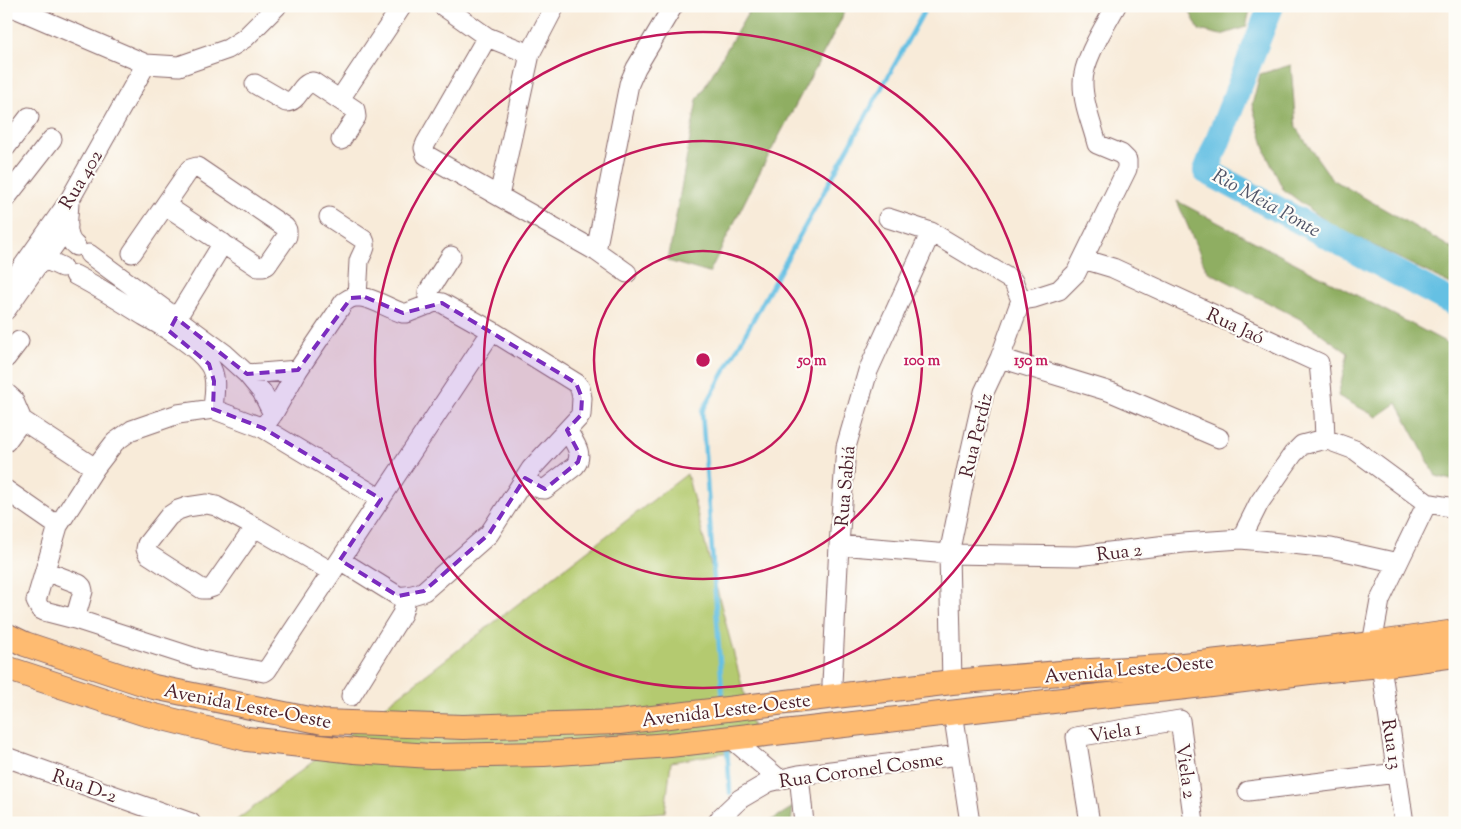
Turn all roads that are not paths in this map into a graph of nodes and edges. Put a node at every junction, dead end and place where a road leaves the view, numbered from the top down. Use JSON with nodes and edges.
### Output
{"nodes":[{"id":1,"x":10,"y":6,"type":"edge"},
{"id":2,"x":276,"y":6,"type":"edge"},
{"id":3,"x":402,"y":6,"type":"edge"},
{"id":4,"x":443,"y":6,"type":"edge"},
{"id":5,"x":556,"y":6,"type":"edge"},
{"id":6,"x":673,"y":6,"type":"edge"},
{"id":7,"x":1116,"y":6,"type":"edge"},
{"id":8,"x":487,"y":37,"type":"junction"},
{"id":9,"x":530,"y":54,"type":"junction"},
{"id":10,"x":146,"y":64,"type":"junction"},
{"id":11,"x":255,"y":84,"type":"dead end"},
{"id":12,"x":340,"y":99,"type":"junction"},
{"id":13,"x":29,"y":117,"type":"dead end"},
{"id":14,"x":52,"y":139,"type":"dead end"},
{"id":15,"x":341,"y":140,"type":"dead end"},
{"id":16,"x":6,"y":147,"type":"edge"},
{"id":17,"x":499,"y":196,"type":"junction"},
{"id":18,"x":6,"y":198,"type":"edge"},
{"id":19,"x":69,"y":201,"type":"junction"},
{"id":20,"x":165,"y":205,"type":"junction"},
{"id":21,"x":329,"y":218,"type":"dead end"},
{"id":22,"x":888,"y":218,"type":"dead end"},
{"id":23,"x":68,"y":226,"type":"junction"},
{"id":24,"x":932,"y":232,"type":"junction"},
{"id":25,"x":223,"y":243,"type":"junction"},
{"id":26,"x":596,"y":251,"type":"junction"},
{"id":27,"x":132,"y":253,"type":"dead end"},
{"id":28,"x":451,"y":256,"type":"dead end"},
{"id":29,"x":1083,"y":259,"type":"junction"},
{"id":30,"x":42,"y":262,"type":"junction"},
{"id":31,"x":627,"y":273,"type":"dead end"},
{"id":32,"x":6,"y":290,"type":"edge"},
{"id":33,"x":357,"y":297,"type":"junction"},
{"id":34,"x":1021,"y":300,"type":"junction"},
{"id":35,"x":428,"y":305,"type":"junction"},
{"id":36,"x":6,"y":310,"type":"edge"},
{"id":37,"x":173,"y":325,"type":"junction"},
{"id":38,"x":492,"y":331,"type":"junction"},
{"id":39,"x":19,"y":341,"type":"dead end"},
{"id":40,"x":6,"y":358,"type":"edge"},
{"id":41,"x":1000,"y":358,"type":"junction"},
{"id":42,"x":298,"y":370,"type":"junction"},
{"id":43,"x":247,"y":374,"type":"junction"},
{"id":44,"x":6,"y":393,"type":"edge"},
{"id":45,"x":213,"y":409,"type":"junction"},
{"id":46,"x":22,"y":420,"type":"junction"},
{"id":47,"x":268,"y":421,"type":"junction"},
{"id":48,"x":567,"y":430,"type":"junction"},
{"id":49,"x":1219,"y":438,"type":"dead end"},
{"id":50,"x":1325,"y":439,"type":"junction"},
{"id":51,"x":6,"y":442,"type":"edge"},
{"id":52,"x":95,"y":468,"type":"junction"},
{"id":53,"x":525,"y":478,"type":"junction"},
{"id":54,"x":6,"y":490,"type":"edge"},
{"id":55,"x":381,"y":499,"type":"junction"},
{"id":56,"x":1426,"y":503,"type":"junction"},
{"id":57,"x":1455,"y":508,"type":"edge"},
{"id":58,"x":58,"y":526,"type":"junction"},
{"id":59,"x":255,"y":526,"type":"junction"},
{"id":60,"x":1241,"y":539,"type":"junction"},
{"id":61,"x":839,"y":545,"type":"junction"},
{"id":62,"x":949,"y":554,"type":"junction"},
{"id":63,"x":1398,"y":563,"type":"junction"},
{"id":64,"x":336,"y":566,"type":"junction"},
{"id":65,"x":45,"y":571,"type":"junction"},
{"id":66,"x":407,"y":597,"type":"junction"},
{"id":67,"x":75,"y":620,"type":"junction"},
{"id":68,"x":1455,"y":632,"type":"edge"},
{"id":69,"x":6,"y":635,"type":"edge"},
{"id":70,"x":1376,"y":655,"type":"junction"},
{"id":71,"x":1455,"y":655,"type":"edge"},
{"id":72,"x":6,"y":668,"type":"edge"},
{"id":73,"x":1022,"y":677,"type":"junction"},
{"id":74,"x":952,"y":682,"type":"junction"},
{"id":75,"x":350,"y":696,"type":"dead end"},
{"id":76,"x":834,"y":696,"type":"junction"},
{"id":77,"x":1026,"y":704,"type":"junction"},
{"id":78,"x":953,"y":712,"type":"junction"},
{"id":79,"x":1180,"y":720,"type":"joint"},
{"id":80,"x":544,"y":725,"type":"junction"},
{"id":81,"x":512,"y":726,"type":"junction"},
{"id":82,"x":732,"y":738,"type":"junction"},
{"id":83,"x":509,"y":754,"type":"junction"},
{"id":84,"x":544,"y":754,"type":"junction"},
{"id":85,"x":959,"y":756,"type":"junction"},
{"id":86,"x":6,"y":757,"type":"edge"},
{"id":87,"x":1397,"y":773,"type":"junction"},
{"id":88,"x":799,"y":775,"type":"junction"},
{"id":89,"x":780,"y":780,"type":"junction"},
{"id":90,"x":1248,"y":791,"type":"dead end"},
{"id":91,"x":191,"y":823,"type":"edge"},
{"id":92,"x":717,"y":823,"type":"edge"},
{"id":93,"x":804,"y":823,"type":"edge"},
{"id":94,"x":970,"y":823,"type":"edge"},
{"id":95,"x":1090,"y":823,"type":"edge"},
{"id":96,"x":1194,"y":823,"type":"edge"},
{"id":97,"x":1404,"y":823,"type":"edge"}],
"edges":[{"from":1,"to":10,"type":"street"},
{"from":2,"to":10,"type":"street"},
{"from":3,"to":12,"type":"street"},
{"from":4,"to":8,"type":"street"},
{"from":5,"to":9,"type":"street"},
{"from":6,"to":26,"type":"street"},
{"from":7,"to":29,"type":"street"},
{"from":8,"to":9,"type":"street"},
{"from":8,"to":17,"type":"street"},
{"from":9,"to":17,"type":"street"},
{"from":10,"to":19,"type":"street","name":"Rua 402"},
{"from":11,"to":12,"type":"street"},
{"from":12,"to":15,"type":"street"},
{"from":13,"to":16,"type":"street"},
{"from":14,"to":18,"type":"street"},
{"from":17,"to":26,"type":"street"},
{"from":19,"to":23,"type":"street"},
{"from":19,"to":32,"type":"street","name":"Rua 402"},
{"from":20,"to":25,"type":"street"},
{"from":20,"to":25,"type":"street"},
{"from":20,"to":27,"type":"street"},
{"from":21,"to":33,"type":"street"},
{"from":22,"to":24,"type":"street"},
{"from":23,"to":30,"type":"street"},
{"from":23,"to":37,"type":"street"},
{"from":24,"to":34,"type":"street"},
{"from":24,"to":61,"type":"street","name":"Rua Sabiá"},
{"from":25,"to":37,"type":"street"},
{"from":26,"to":31,"type":"street"},
{"from":28,"to":35,"type":"street"},
{"from":29,"to":34,"type":"street"},
{"from":29,"to":50,"type":"street","name":"Rua Jaó"},
{"from":30,"to":36,"type":"street"},
{"from":30,"to":37,"type":"street"},
{"from":33,"to":35,"type":"street"},
{"from":33,"to":42,"type":"street"},
{"from":34,"to":41,"type":"street","name":"Rua Perdiz"},
{"from":35,"to":38,"type":"street"},
{"from":37,"to":43,"type":"street"},
{"from":37,"to":45,"type":"street"},
{"from":38,"to":48,"type":"street"},
{"from":38,"to":55,"type":"street"},
{"from":39,"to":40,"type":"street"},
{"from":41,"to":49,"type":"street"},
{"from":41,"to":62,"type":"street","name":"Rua Perdiz"},
{"from":42,"to":43,"type":"street"},
{"from":42,"to":47,"type":"street"},
{"from":43,"to":47,"type":"street"},
{"from":44,"to":46,"type":"street"},
{"from":45,"to":47,"type":"street"},
{"from":45,"to":52,"type":"street"},
{"from":46,"to":51,"type":"street"},
{"from":46,"to":52,"type":"street"},
{"from":47,"to":55,"type":"street"},
{"from":48,"to":53,"type":"street"},
{"from":48,"to":53,"type":"street"},
{"from":50,"to":56,"type":"street"},
{"from":50,"to":60,"type":"street"},
{"from":52,"to":58,"type":"street"},
{"from":53,"to":66,"type":"street"},
{"from":54,"to":58,"type":"street"},
{"from":55,"to":64,"type":"street"},
{"from":56,"to":57,"type":"street"},
{"from":56,"to":63,"type":"street"},
{"from":58,"to":65,"type":"street"},
{"from":59,"to":59,"type":"street"},
{"from":59,"to":64,"type":"street"},
{"from":60,"to":62,"type":"street","name":"Rua 2"},
{"from":60,"to":63,"type":"street","name":"Rua 2"},
{"from":61,"to":62,"type":"street","name":"Rua 2"},
{"from":61,"to":76,"type":"street","name":"Rua Sabiá"},
{"from":62,"to":74,"type":"street","name":"Rua Perdiz"},
{"from":63,"to":70,"type":"street"},
{"from":64,"to":66,"type":"street"},
{"from":64,"to":67,"type":"street"},
{"from":65,"to":67,"type":"street"},
{"from":65,"to":67,"type":"street"},
{"from":66,"to":75,"type":"street"},
{"from":68,"to":70,"type":"main road","name":"Avenida Leste-Oeste"},
{"from":69,"to":81,"type":"main road","name":"Avenida Leste-Oeste"},
{"from":70,"to":71,"type":"main road","name":"Avenida Leste-Oeste"},
{"from":70,"to":73,"type":"main road","name":"Avenida Leste-Oeste"},
{"from":70,"to":77,"type":"main road","name":"Avenida Leste-Oeste"},
{"from":70,"to":87,"type":"street","name":"Rua 13"},
{"from":72,"to":83,"type":"main road","name":"Avenida Leste-Oeste"},
{"from":73,"to":74,"type":"main road","name":"Avenida Leste-Oeste"},
{"from":73,"to":77,"type":"main road"},
{"from":74,"to":76,"type":"main road","name":"Avenida Leste-Oeste"},
{"from":76,"to":80,"type":"main road","name":"Avenida Leste-Oeste"},
{"from":77,"to":78,"type":"main road","name":"Avenida Leste-Oeste"},
{"from":78,"to":82,"type":"main road","name":"Avenida Leste-Oeste"},
{"from":78,"to":85,"type":"street"},
{"from":79,"to":95,"type":"street","name":"Viela 1"},
{"from":79,"to":96,"type":"street","name":"Viela 2"},
{"from":80,"to":81,"type":"main road","name":"Avenida Leste-Oeste"},
{"from":80,"to":84,"type":"main road"},
{"from":81,"to":83,"type":"main road"},
{"from":82,"to":84,"type":"main road","name":"Avenida Leste-Oeste"},
{"from":82,"to":89,"type":"street"},
{"from":83,"to":84,"type":"main road","name":"Avenida Leste-Oeste"},
{"from":85,"to":88,"type":"street","name":"Rua Coronel Cosme"},
{"from":85,"to":94,"type":"street"},
{"from":86,"to":91,"type":"street","name":"Rua D-2"},
{"from":87,"to":90,"type":"street"},
{"from":87,"to":97,"type":"street","name":"Rua 13"},
{"from":88,"to":89,"type":"street","name":"Rua Coronel Cosme"},
{"from":88,"to":93,"type":"street"},
{"from":89,"to":92,"type":"street","name":"Rua Coronel Cosme"}]}
